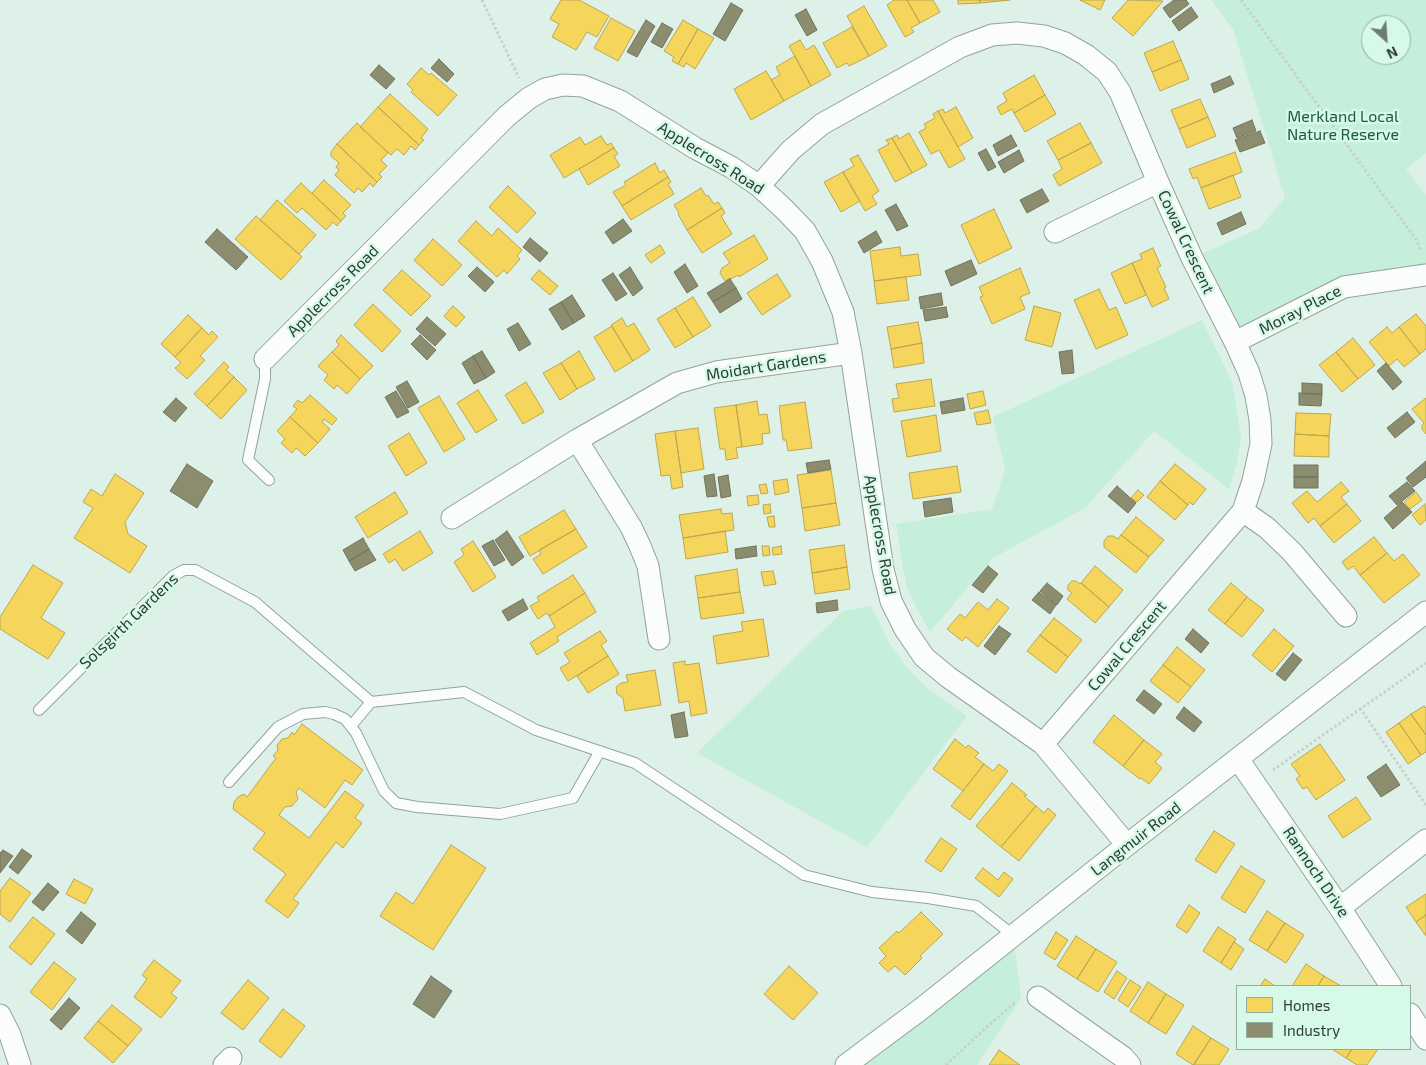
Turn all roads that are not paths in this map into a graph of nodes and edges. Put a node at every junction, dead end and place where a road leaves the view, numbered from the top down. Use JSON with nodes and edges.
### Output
{"nodes":[{"id":1,"x":1158,"y":182,"type":"junction"},
{"id":2,"x":759,"y":186,"type":"junction"},
{"id":3,"x":1055,"y":232,"type":"dead end"},
{"id":4,"x":1424,"y":266,"type":"edge"},
{"id":5,"x":1235,"y":342,"type":"junction"},
{"id":6,"x":851,"y":354,"type":"junction"},
{"id":7,"x":265,"y":359,"type":"joint"},
{"id":8,"x":577,"y":440,"type":"junction"},
{"id":9,"x":269,"y":480,"type":"dead end"},
{"id":10,"x":1243,"y":511,"type":"junction"},
{"id":11,"x":452,"y":518,"type":"dead end"},
{"id":12,"x":1426,"y":612,"type":"edge"},
{"id":13,"x":1346,"y":616,"type":"dead end"},
{"id":14,"x":659,"y":640,"type":"dead end"},
{"id":15,"x":371,"y":702,"type":"junction"},
{"id":16,"x":39,"y":710,"type":"dead end"},
{"id":17,"x":351,"y":726,"type":"junction"},
{"id":18,"x":1044,"y":744,"type":"junction"},
{"id":19,"x":600,"y":752,"type":"junction"},
{"id":20,"x":1238,"y":759,"type":"junction"},
{"id":21,"x":229,"y":782,"type":"dead end"},
{"id":22,"x":1426,"y":840,"type":"edge"},
{"id":23,"x":1126,"y":845,"type":"junction"},
{"id":24,"x":1340,"y":908,"type":"junction"},
{"id":25,"x":1014,"y":935,"type":"junction"},
{"id":26,"x":1391,"y":985,"type":"edge"},
{"id":27,"x":1038,"y":997,"type":"road end"},
{"id":28,"x":0,"y":1015,"type":"edge"},
{"id":29,"x":1411,"y":1016,"type":"edge"},
{"id":30,"x":1426,"y":1039,"type":"edge"},
{"id":31,"x":20,"y":1065,"type":"edge"},
{"id":32,"x":846,"y":1065,"type":"edge"},
{"id":33,"x":1130,"y":1065,"type":"edge"}],
"edges":[{"from":1,"to":2,"type":"street","name":"Cowal Crescent"},
{"from":1,"to":3,"type":"street"},
{"from":1,"to":5,"type":"street","name":"Cowal Crescent"},
{"from":2,"to":6,"type":"street","name":"Applecross Road"},
{"from":2,"to":7,"type":"street","name":"Applecross Road"},
{"from":4,"to":5,"type":"street","name":"Moray Place"},
{"from":5,"to":10,"type":"street","name":"Cowal Crescent"},
{"from":6,"to":8,"type":"street","name":"Moidart Gardens"},
{"from":6,"to":18,"type":"street","name":"Applecross Road"},
{"from":7,"to":9,"type":"lane"},
{"from":8,"to":11,"type":"street","name":"Moidart Gardens"},
{"from":8,"to":14,"type":"street"},
{"from":10,"to":13,"type":"street"},
{"from":10,"to":18,"type":"street","name":"Cowal Crescent"},
{"from":12,"to":20,"type":"street","name":"Langmuir Road"},
{"from":15,"to":16,"type":"lane","name":"Solsgirth Gardens"},
{"from":15,"to":17,"type":"lane"},
{"from":15,"to":19,"type":"lane"},
{"from":17,"to":19,"type":"lane"},
{"from":17,"to":21,"type":"lane"},
{"from":18,"to":23,"type":"street","name":"Applecross Road"},
{"from":19,"to":25,"type":"lane"},
{"from":20,"to":23,"type":"street","name":"Langmuir Road"},
{"from":20,"to":24,"type":"street","name":"Rannoch Drive"},
{"from":22,"to":24,"type":"street"},
{"from":23,"to":25,"type":"street","name":"Langmuir Road"},
{"from":24,"to":26,"type":"street","name":"Rannoch Drive"},
{"from":25,"to":32,"type":"street","name":"Langmuir Road"},
{"from":27,"to":33,"type":"street"},
{"from":28,"to":31,"type":"street"},
{"from":29,"to":30,"type":"street"}]}
